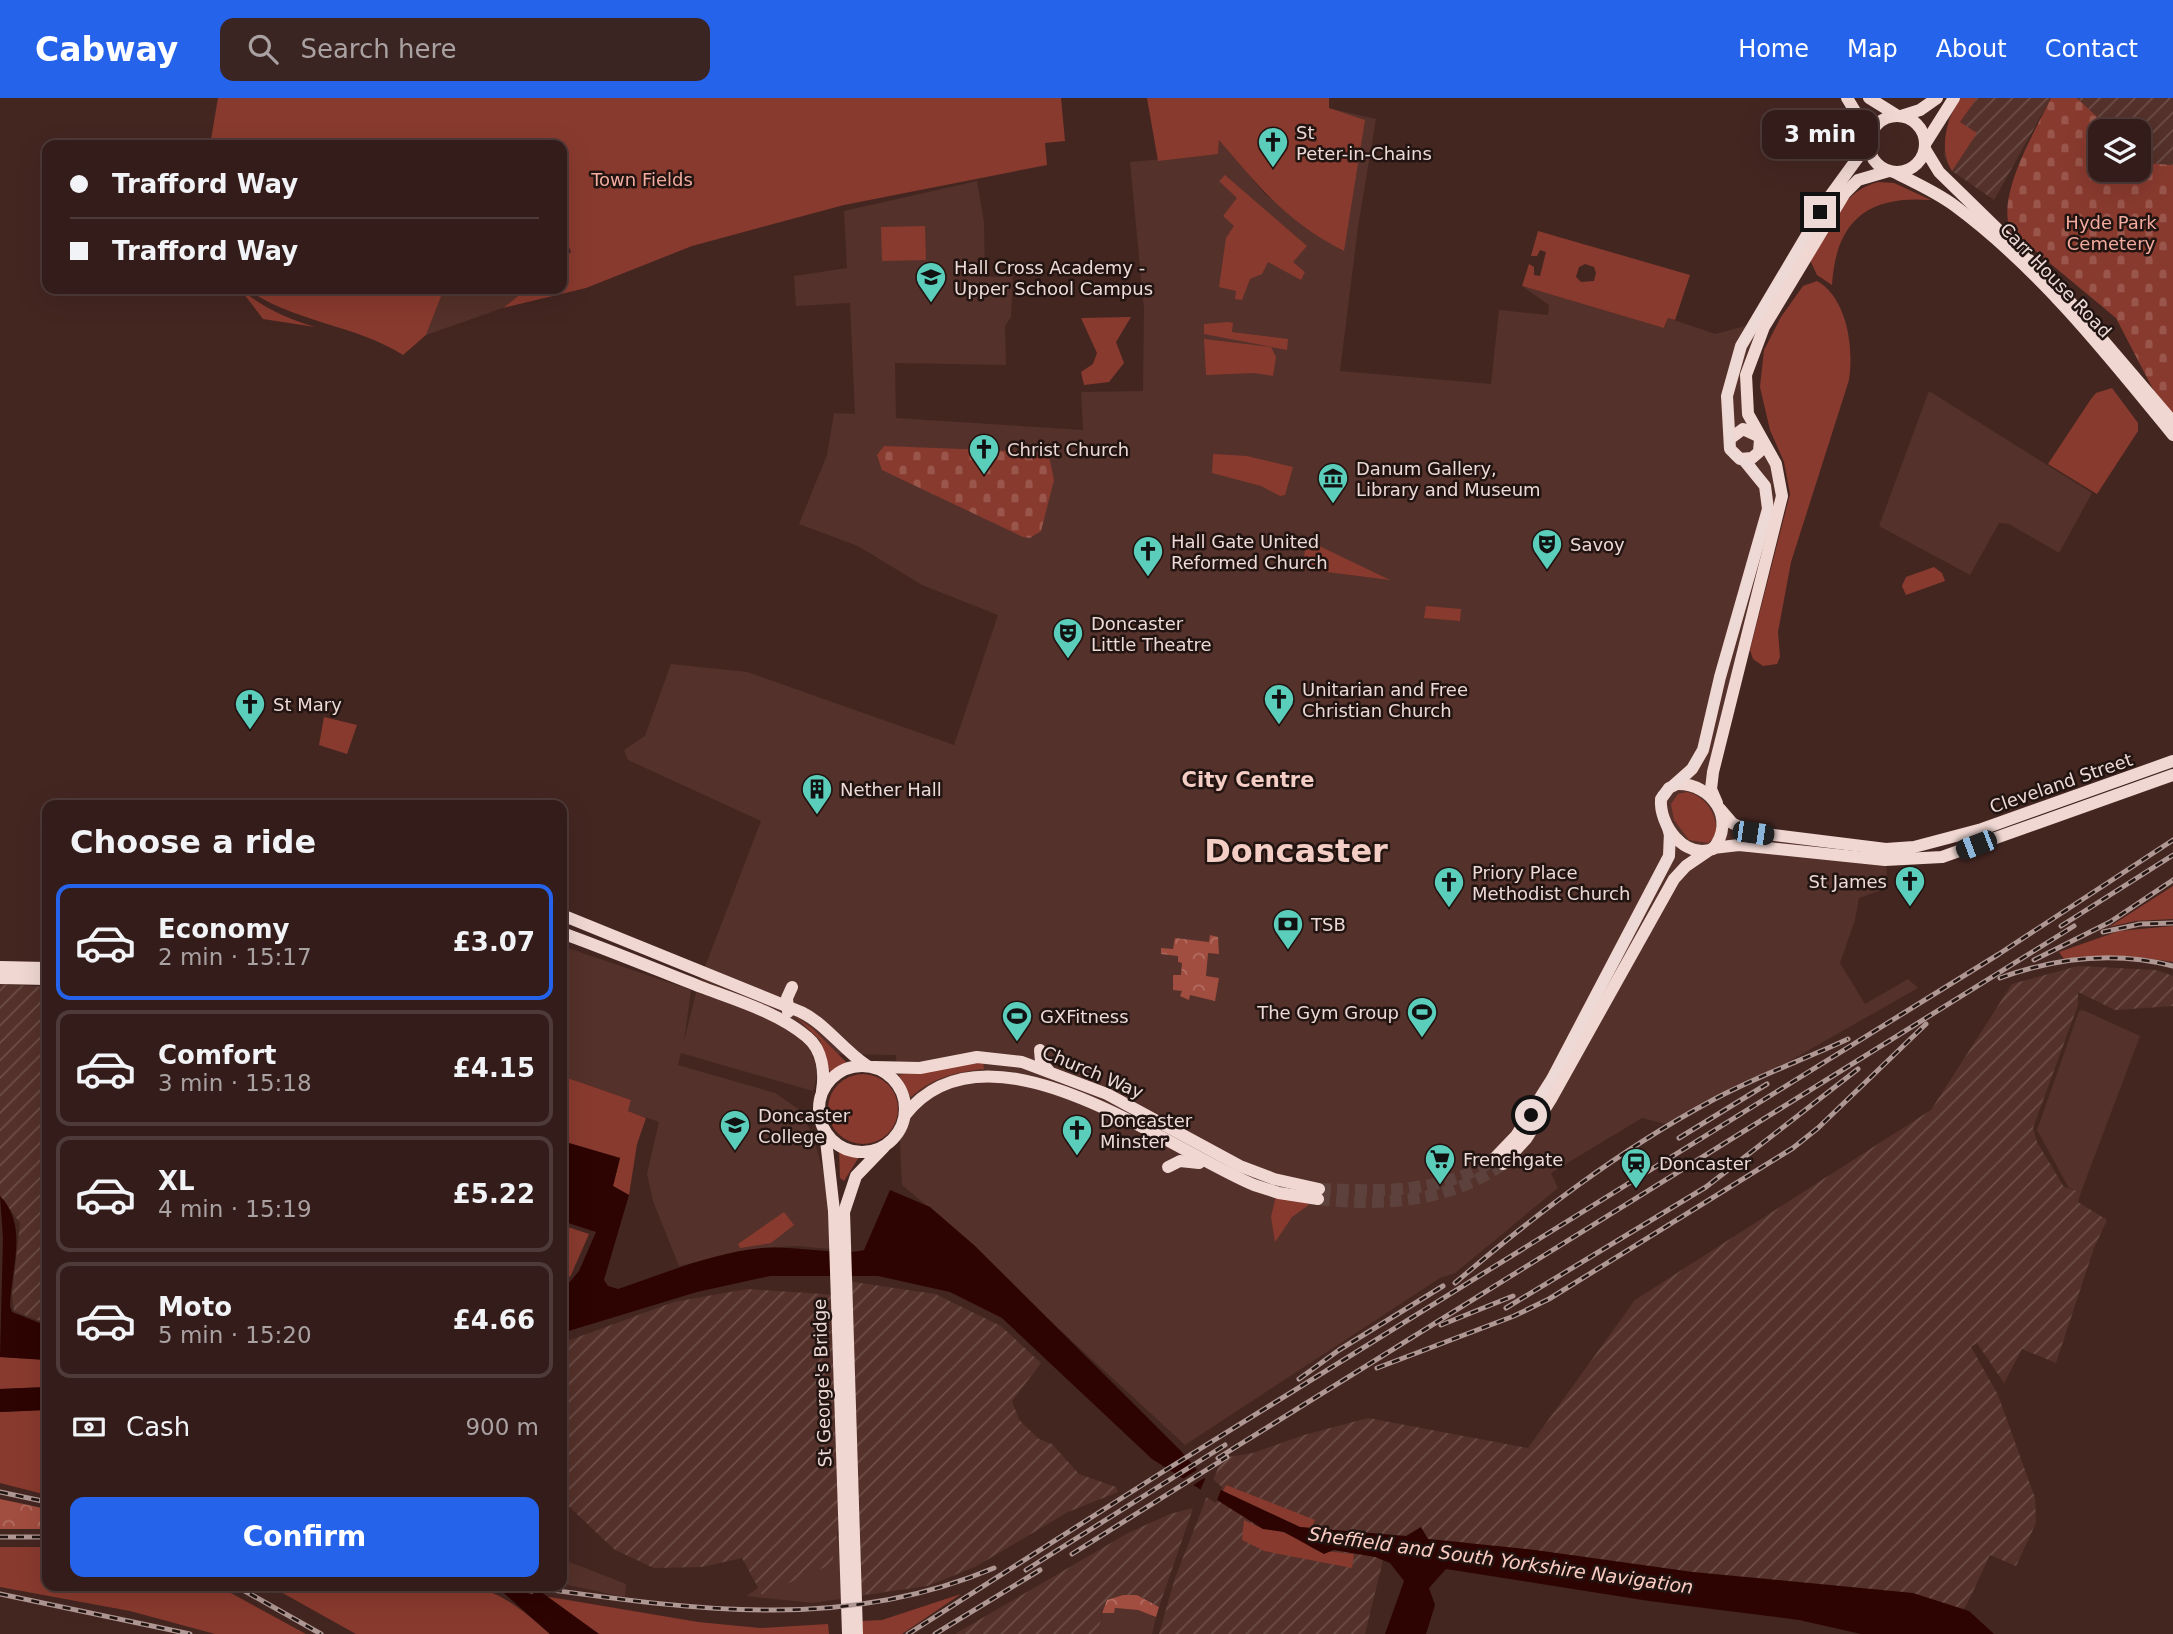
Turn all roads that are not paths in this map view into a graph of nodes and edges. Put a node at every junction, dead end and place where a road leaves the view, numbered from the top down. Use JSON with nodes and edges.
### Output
{"nodes":[{"id":1,"x":1847,"y":98,"type":"edge"},
{"id":2,"x":1868,"y":98,"type":"edge"},
{"id":3,"x":1937,"y":98,"type":"edge"},
{"id":4,"x":1954,"y":98,"type":"edge"},
{"id":5,"x":1900,"y":116,"type":"junction"},
{"id":6,"x":1870,"y":139,"type":"junction"},
{"id":7,"x":1925,"y":147,"type":"junction"},
{"id":8,"x":1892,"y":171,"type":"junction"},
{"id":9,"x":2167,"y":421,"type":"edge"},
{"id":10,"x":1759,"y":437,"type":"junction"},
{"id":11,"x":2173,"y":437,"type":"edge"},
{"id":12,"x":1731,"y":438,"type":"junction"},
{"id":13,"x":1743,"y":459,"type":"junction"},
{"id":14,"x":2173,"y":761,"type":"edge"},
{"id":15,"x":2173,"y":775,"type":"edge"},
{"id":16,"x":1674,"y":785,"type":"junction"},
{"id":17,"x":1719,"y":806,"type":"junction"},
{"id":18,"x":1670,"y":831,"type":"junction"},
{"id":19,"x":1711,"y":850,"type":"junction"},
{"id":20,"x":567,"y":917,"type":"edge"},
{"id":21,"x":567,"y":935,"type":"edge"},
{"id":22,"x":0,"y":967,"type":"edge"},
{"id":23,"x":42,"y":968,"type":"edge"},
{"id":24,"x":0,"y":978,"type":"edge"},
{"id":25,"x":42,"y":979,"type":"edge"},
{"id":26,"x":792,"y":987,"type":"dead end"},
{"id":27,"x":786,"y":1006,"type":"junction"},
{"id":28,"x":814,"y":1045,"type":"junction"},
{"id":29,"x":1040,"y":1050,"type":"dead end"},
{"id":30,"x":870,"y":1066,"type":"junction"},
{"id":31,"x":1048,"y":1070,"type":"junction"},
{"id":32,"x":822,"y":1091,"type":"junction"},
{"id":33,"x":905,"y":1115,"type":"junction"},
{"id":34,"x":825,"y":1131,"type":"junction"},
{"id":35,"x":884,"y":1147,"type":"junction"},
{"id":36,"x":1168,"y":1167,"type":"dead end"},
{"id":37,"x":1213,"y":1167,"type":"junction"},
{"id":38,"x":839,"y":1212,"type":"junction"},
{"id":39,"x":848,"y":1634,"type":"edge"},
{"id":40,"x":857,"y":1634,"type":"edge"}],
"edges":[{"from":1,"to":6,"type":"highway"},
{"from":2,"to":5,"type":"highway"},
{"from":3,"to":5,"type":"highway"},
{"from":4,"to":7,"type":"highway"},
{"from":5,"to":6,"type":"highway"},
{"from":5,"to":7,"type":"highway"},
{"from":6,"to":8,"type":"highway"},
{"from":6,"to":12,"type":"highway"},
{"from":7,"to":8,"type":"highway"},
{"from":7,"to":9,"type":"highway","name":"Carr House Road"},
{"from":8,"to":9,"type":"highway","name":"Carr House Road"},
{"from":8,"to":10,"type":"highway"},
{"from":9,"to":11,"type":"highway","name":"Carr House Road"},
{"from":10,"to":12,"type":"highway"},
{"from":10,"to":13,"type":"highway"},
{"from":10,"to":17,"type":"highway"},
{"from":12,"to":13,"type":"highway"},
{"from":13,"to":16,"type":"highway"},
{"from":14,"to":17,"type":"highway","name":"Cleveland Street"},
{"from":15,"to":19,"type":"highway","name":"Cleveland Street"},
{"from":16,"to":17,"type":"highway"},
{"from":16,"to":18,"type":"highway"},
{"from":17,"to":19,"type":"highway"},
{"from":18,"to":19,"type":"highway"},
{"from":18,"to":19,"type":"highway"},
{"from":20,"to":27,"type":"highway"},
{"from":21,"to":28,"type":"highway"},
{"from":22,"to":23,"type":"highway"},
{"from":24,"to":25,"type":"highway"},
{"from":26,"to":27,"type":"highway"},
{"from":27,"to":28,"type":"highway"},
{"from":27,"to":30,"type":"highway"},
{"from":28,"to":32,"type":"highway"},
{"from":29,"to":31,"type":"highway"},
{"from":30,"to":31,"type":"highway","name":"Church Way"},
{"from":30,"to":32,"type":"highway"},
{"from":30,"to":33,"type":"highway"},
{"from":31,"to":37,"type":"highway","name":"Church Way"},
{"from":32,"to":34,"type":"highway"},
{"from":33,"to":35,"type":"highway"},
{"from":33,"to":37,"type":"highway","name":"Church Way"},
{"from":34,"to":35,"type":"highway"},
{"from":34,"to":38,"type":"highway","name":"St George's Bridge"},
{"from":35,"to":38,"type":"highway","name":"St George's Bridge"},
{"from":36,"to":37,"type":"highway"},
{"from":38,"to":39,"type":"highway","name":"St George's Bridge"},
{"from":38,"to":40,"type":"highway","name":"St George's Bridge"}]}
